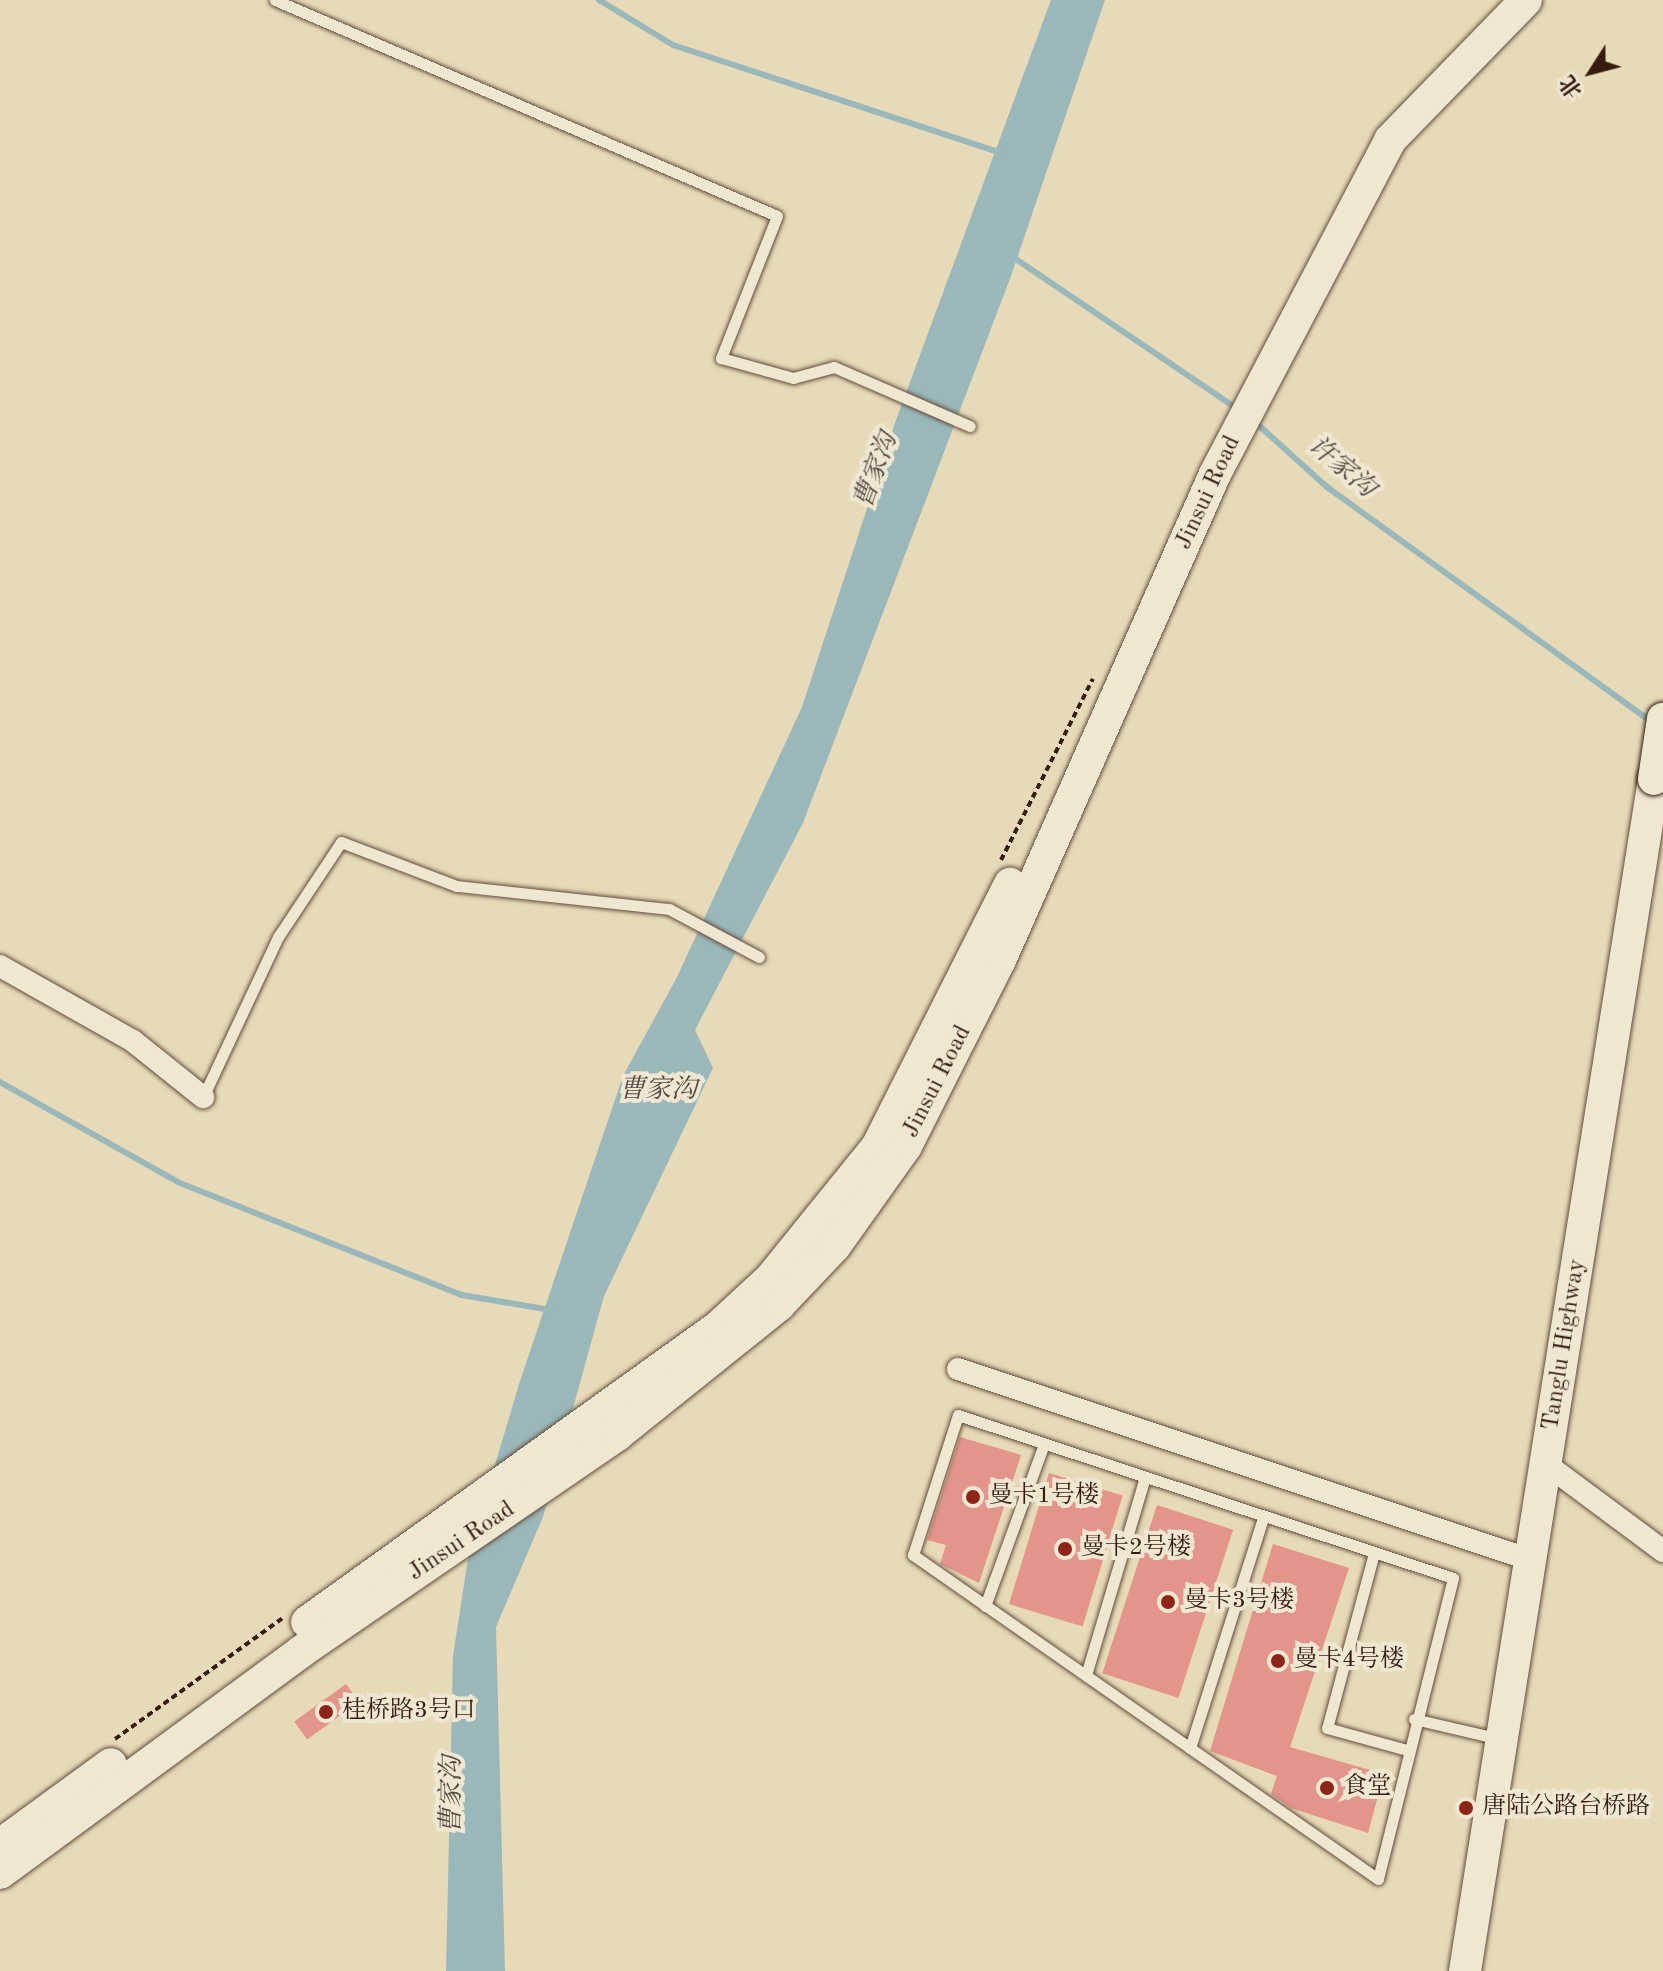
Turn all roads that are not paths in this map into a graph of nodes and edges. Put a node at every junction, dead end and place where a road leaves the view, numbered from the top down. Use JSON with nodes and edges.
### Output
{"nodes":[{"id":1,"x":275,"y":0,"type":"edge"},
{"id":2,"x":1505,"y":0,"type":"edge"},
{"id":3,"x":1526,"y":0,"type":"edge"},
{"id":4,"x":1254,"y":389,"type":"junction"},
{"id":5,"x":970,"y":426,"type":"dead end"},
{"id":6,"x":1663,"y":719,"type":"edge"},
{"id":7,"x":759,"y":957,"type":"dead end"},
{"id":8,"x":0,"y":966,"type":"edge"},
{"id":9,"x":203,"y":1097,"type":"joint"},
{"id":10,"x":958,"y":1369,"type":"dead end"},
{"id":11,"x":1043,"y":1447,"type":"junction"},
{"id":12,"x":1546,"y":1464,"type":"junction"},
{"id":13,"x":1144,"y":1480,"type":"junction"},
{"id":14,"x":1263,"y":1518,"type":"junction"},
{"id":15,"x":1663,"y":1551,"type":"edge"},
{"id":16,"x":1374,"y":1553,"type":"junction"},
{"id":17,"x":1531,"y":1560,"type":"junction"},
{"id":18,"x":389,"y":1577,"type":"junction"},
{"id":19,"x":985,"y":1606,"type":"junction"},
{"id":20,"x":1086,"y":1675,"type":"junction"},
{"id":21,"x":1414,"y":1719,"type":"junction"},
{"id":22,"x":1503,"y":1739,"type":"junction"},
{"id":23,"x":1190,"y":1748,"type":"junction"},
{"id":24,"x":1407,"y":1750,"type":"junction"},
{"id":25,"x":0,"y":1845,"type":"edge"},
{"id":26,"x":0,"y":1873,"type":"edge"},
{"id":27,"x":1465,"y":1971,"type":"edge"}],
"edges":[{"from":1,"to":5,"type":"lane"},
{"from":2,"to":4,"type":"street","name":"Jinsui Road"},
{"from":3,"to":4,"type":"street","name":"Jinsui Road"},
{"from":4,"to":18,"type":"street","name":"Jinsui Road"},
{"from":6,"to":12,"type":"street","name":"Tanglu Highway","bridge":true},
{"from":7,"to":9,"type":"lane"},
{"from":8,"to":9,"type":"street"},
{"from":10,"to":17,"type":"street"},
{"from":11,"to":13,"type":"lane"},
{"from":11,"to":19,"type":"lane"},
{"from":11,"to":19,"type":"lane"},
{"from":12,"to":15,"type":"street"},
{"from":12,"to":17,"type":"street","name":"Tanglu Highway"},
{"from":13,"to":14,"type":"lane"},
{"from":13,"to":20,"type":"lane"},
{"from":14,"to":16,"type":"lane"},
{"from":14,"to":23,"type":"lane"},
{"from":16,"to":21,"type":"lane"},
{"from":16,"to":24,"type":"lane"},
{"from":17,"to":22,"type":"street","name":"Tanglu Highway"},
{"from":18,"to":25,"type":"street","name":"Jinsui Road"},
{"from":18,"to":26,"type":"street","name":"Jinsui Road"},
{"from":19,"to":20,"type":"lane"},
{"from":20,"to":23,"type":"lane"},
{"from":21,"to":22,"type":"lane"},
{"from":21,"to":24,"type":"lane"},
{"from":22,"to":27,"type":"street","name":"Tanglu Highway"},
{"from":23,"to":24,"type":"lane"}]}
